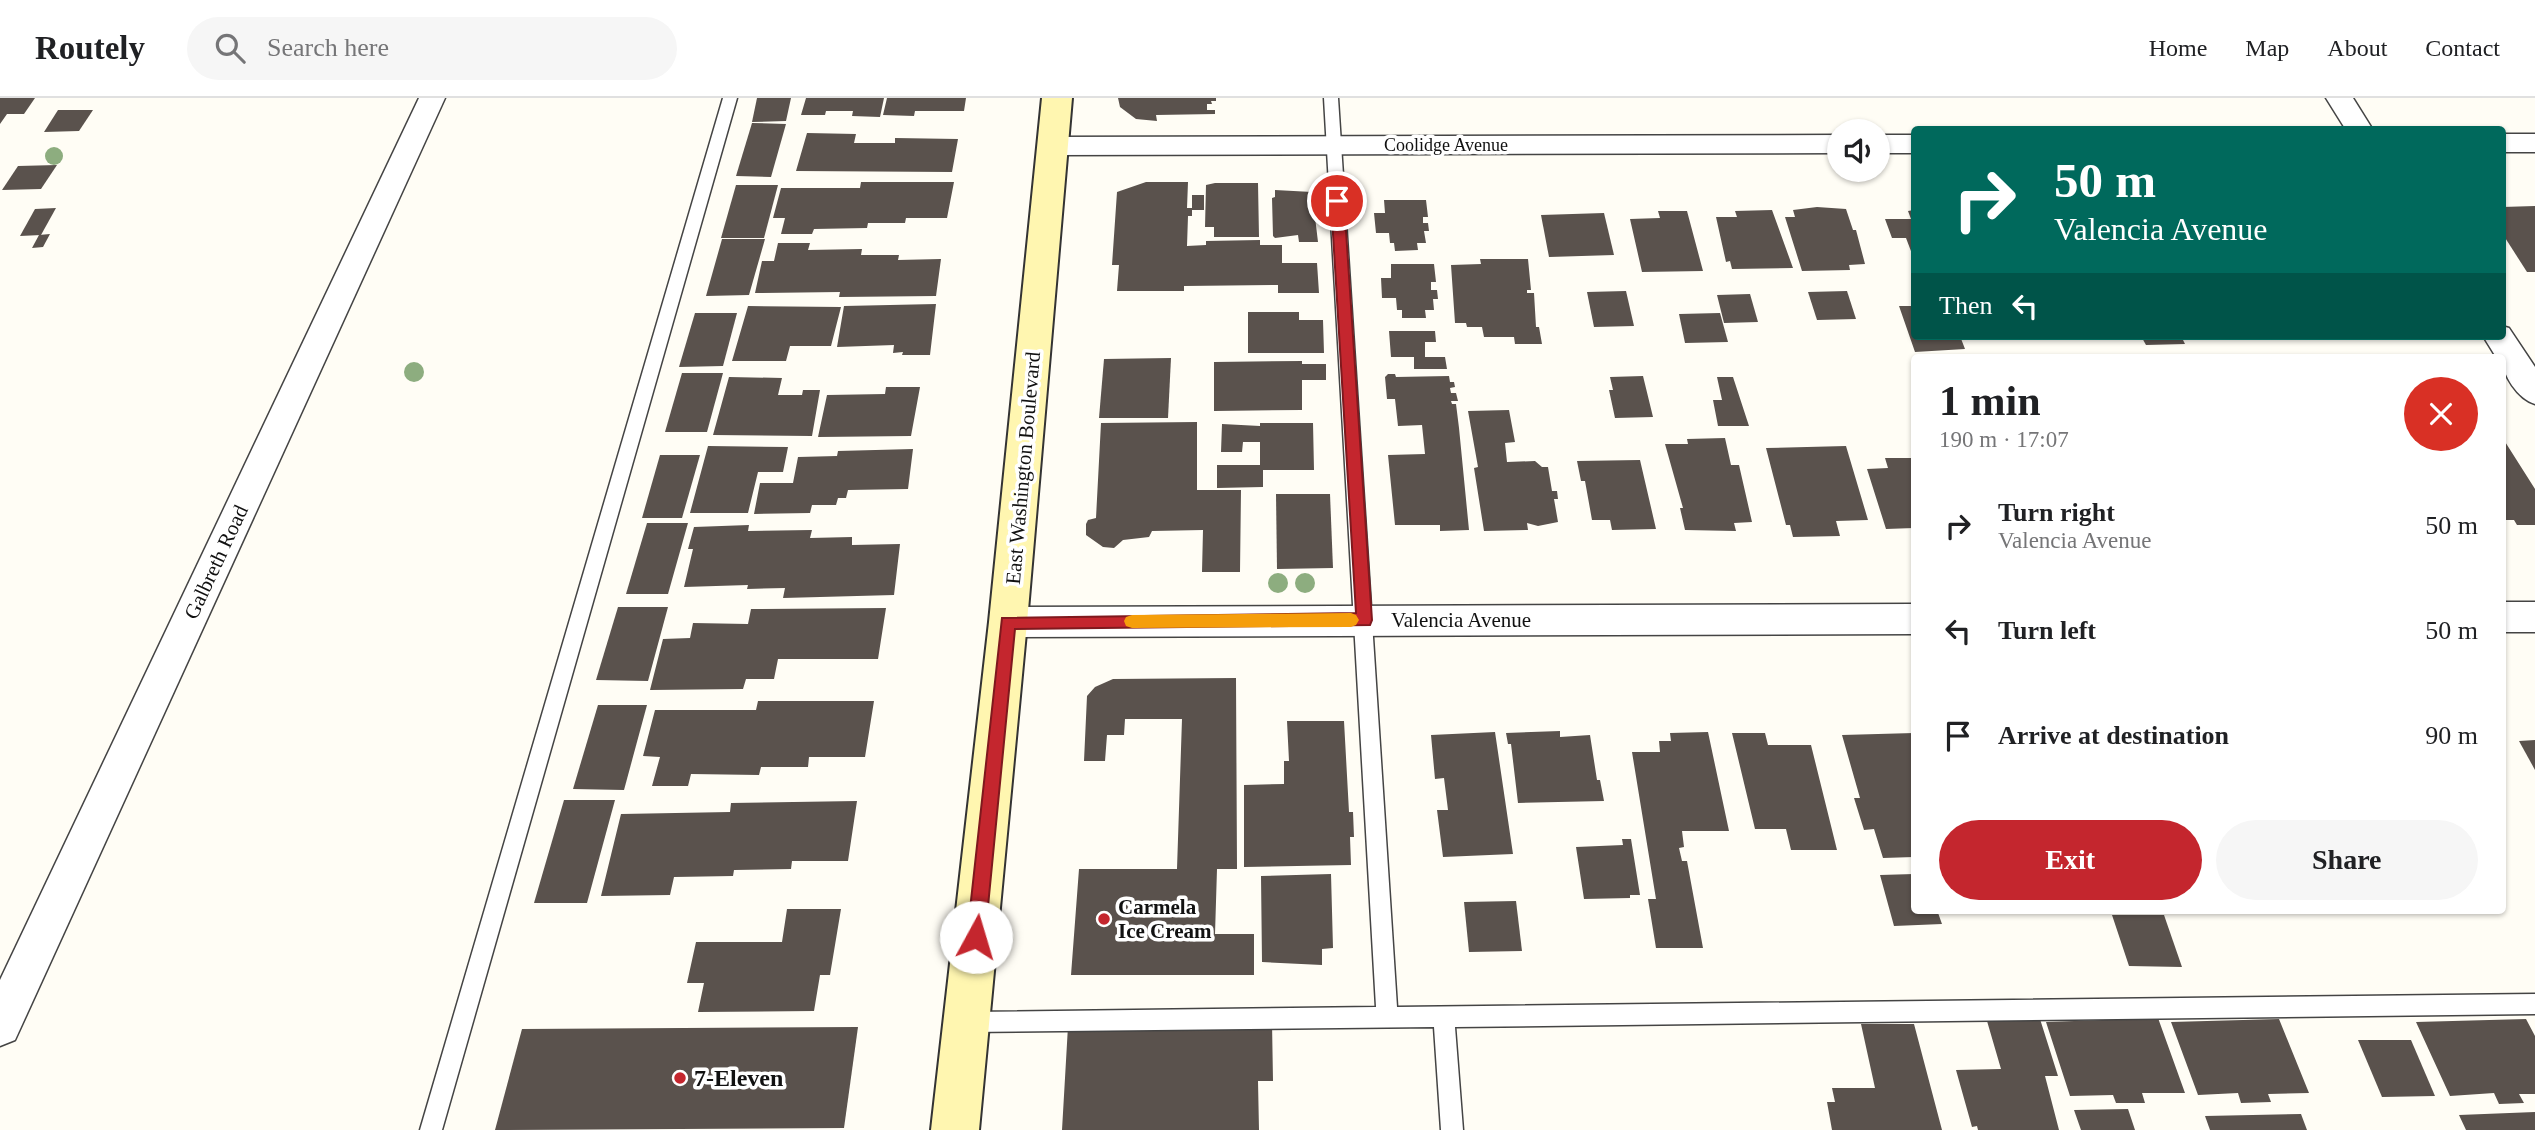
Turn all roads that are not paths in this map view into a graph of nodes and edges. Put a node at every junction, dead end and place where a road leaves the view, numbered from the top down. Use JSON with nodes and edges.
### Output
{"nodes":[{"id":1,"x":432,"y":98,"type":"edge"},
{"id":2,"x":730,"y":98,"type":"edge"},
{"id":3,"x":1057,"y":98,"type":"edge"},
{"id":4,"x":1331,"y":98,"type":"edge"},
{"id":5,"x":2339,"y":98,"type":"edge"},
{"id":6,"x":2357,"y":126,"type":"edge"},
{"id":7,"x":2506,"y":143,"type":"edge"},
{"id":8,"x":2535,"y":143,"type":"edge"},
{"id":9,"x":1827,"y":144,"type":"edge"},
{"id":10,"x":1890,"y":144,"type":"edge"},
{"id":11,"x":1911,"y":144,"type":"edge"},
{"id":12,"x":1334,"y":145,"type":"junction"},
{"id":13,"x":1053,"y":146,"type":"junction"},
{"id":14,"x":2501,"y":340,"type":"edge"},
{"id":15,"x":2535,"y":392,"type":"edge"},
{"id":16,"x":2506,"y":617,"type":"edge"},
{"id":17,"x":2535,"y":617,"type":"edge"},
{"id":18,"x":1911,"y":619,"type":"edge"},
{"id":19,"x":1364,"y":620,"type":"junction"},
{"id":20,"x":1008,"y":622,"type":"junction"},
{"id":21,"x":2535,"y":1004,"type":"edge"},
{"id":22,"x":1387,"y":1017,"type":"junction"},
{"id":23,"x":1444,"y":1017,"type":"junction"},
{"id":24,"x":967,"y":1022,"type":"junction"},
{"id":25,"x":0,"y":1025,"type":"edge"},
{"id":26,"x":431,"y":1130,"type":"edge"},
{"id":27,"x":955,"y":1130,"type":"edge"},
{"id":28,"x":1452,"y":1130,"type":"edge"}],
"edges":[{"from":1,"to":25,"type":"street","name":"Galbreth Road"},
{"from":2,"to":26,"type":"lane"},
{"from":3,"to":13,"type":"main road","name":"East Washington Boulevard"},
{"from":4,"to":12,"type":"lane"},
{"from":5,"to":6,"type":"street"},
{"from":7,"to":8,"type":"street"},
{"from":9,"to":12,"type":"street","name":"Coolidge Avenue"},
{"from":10,"to":11,"type":"street"},
{"from":12,"to":13,"type":"street","name":"Coolidge Avenue"},
{"from":12,"to":19,"type":"lane"},
{"from":13,"to":20,"type":"main road","name":"East Washington Boulevard"},
{"from":14,"to":15,"type":"street"},
{"from":16,"to":17,"type":"street"},
{"from":18,"to":19,"type":"street","name":"Valencia Avenue"},
{"from":19,"to":20,"type":"street","name":"Valencia Avenue"},
{"from":19,"to":22,"type":"lane"},
{"from":20,"to":24,"type":"main road","name":"East Washington Boulevard"},
{"from":21,"to":23,"type":"lane"},
{"from":22,"to":23,"type":"lane"},
{"from":22,"to":24,"type":"lane"},
{"from":23,"to":28,"type":"lane"},
{"from":24,"to":27,"type":"main road","name":"East Washington Boulevard"}]}
